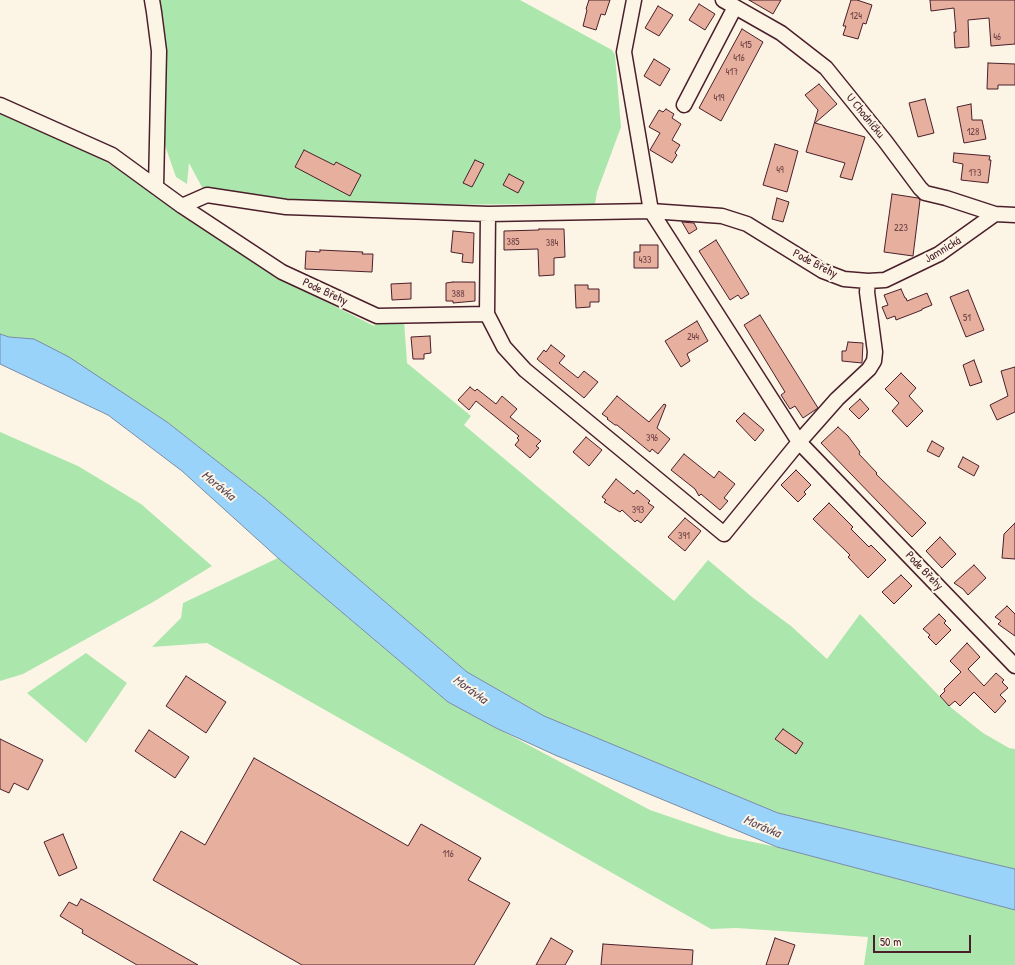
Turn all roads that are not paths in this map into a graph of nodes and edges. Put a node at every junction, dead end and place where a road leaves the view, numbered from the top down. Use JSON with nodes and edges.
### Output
{"nodes":[{"id":1,"x":152,"y":0,"type":"edge"},
{"id":2,"x":634,"y":0,"type":"edge"},
{"id":3,"x":723,"y":0,"type":"edge"},
{"id":4,"x":735,"y":7,"type":"junction"},
{"id":5,"x":0,"y":105,"type":"edge"},
{"id":6,"x":684,"y":105,"type":"dead end"},
{"id":7,"x":156,"y":187,"type":"junction"},
{"id":8,"x":182,"y":206,"type":"junction"},
{"id":9,"x":651,"y":211,"type":"junction"},
{"id":10,"x":488,"y":214,"type":"junction"},
{"id":11,"x":995,"y":214,"type":"junction"},
{"id":12,"x":1015,"y":215,"type":"edge"},
{"id":13,"x":868,"y":281,"type":"junction"},
{"id":14,"x":488,"y":314,"type":"junction"},
{"id":15,"x":799,"y":442,"type":"junction"},
{"id":16,"x":1015,"y":666,"type":"edge"}],
"edges":[{"from":1,"to":7,"type":"street"},
{"from":2,"to":9,"type":"street"},
{"from":3,"to":4,"type":"street","name":"U Chodníčku"},
{"from":4,"to":6,"type":"street"},
{"from":4,"to":11,"type":"street","name":"U Chodníčku"},
{"from":5,"to":7,"type":"street","name":"Pode Břehy"},
{"from":7,"to":8,"type":"street","name":"Pode Břehy"},
{"from":8,"to":10,"type":"street","name":"Pode Břehy"},
{"from":8,"to":14,"type":"street","name":"Pode Břehy"},
{"from":9,"to":10,"type":"street","name":"Pode Břehy"},
{"from":9,"to":13,"type":"street","name":"Pode Břehy"},
{"from":9,"to":15,"type":"street","name":"Pode Břehy"},
{"from":10,"to":14,"type":"street"},
{"from":11,"to":12,"type":"street"},
{"from":11,"to":13,"type":"street","name":"Jamnická"},
{"from":13,"to":15,"type":"street"},
{"from":14,"to":15,"type":"street"},
{"from":15,"to":16,"type":"street","name":"Pode Břehy"}]}
